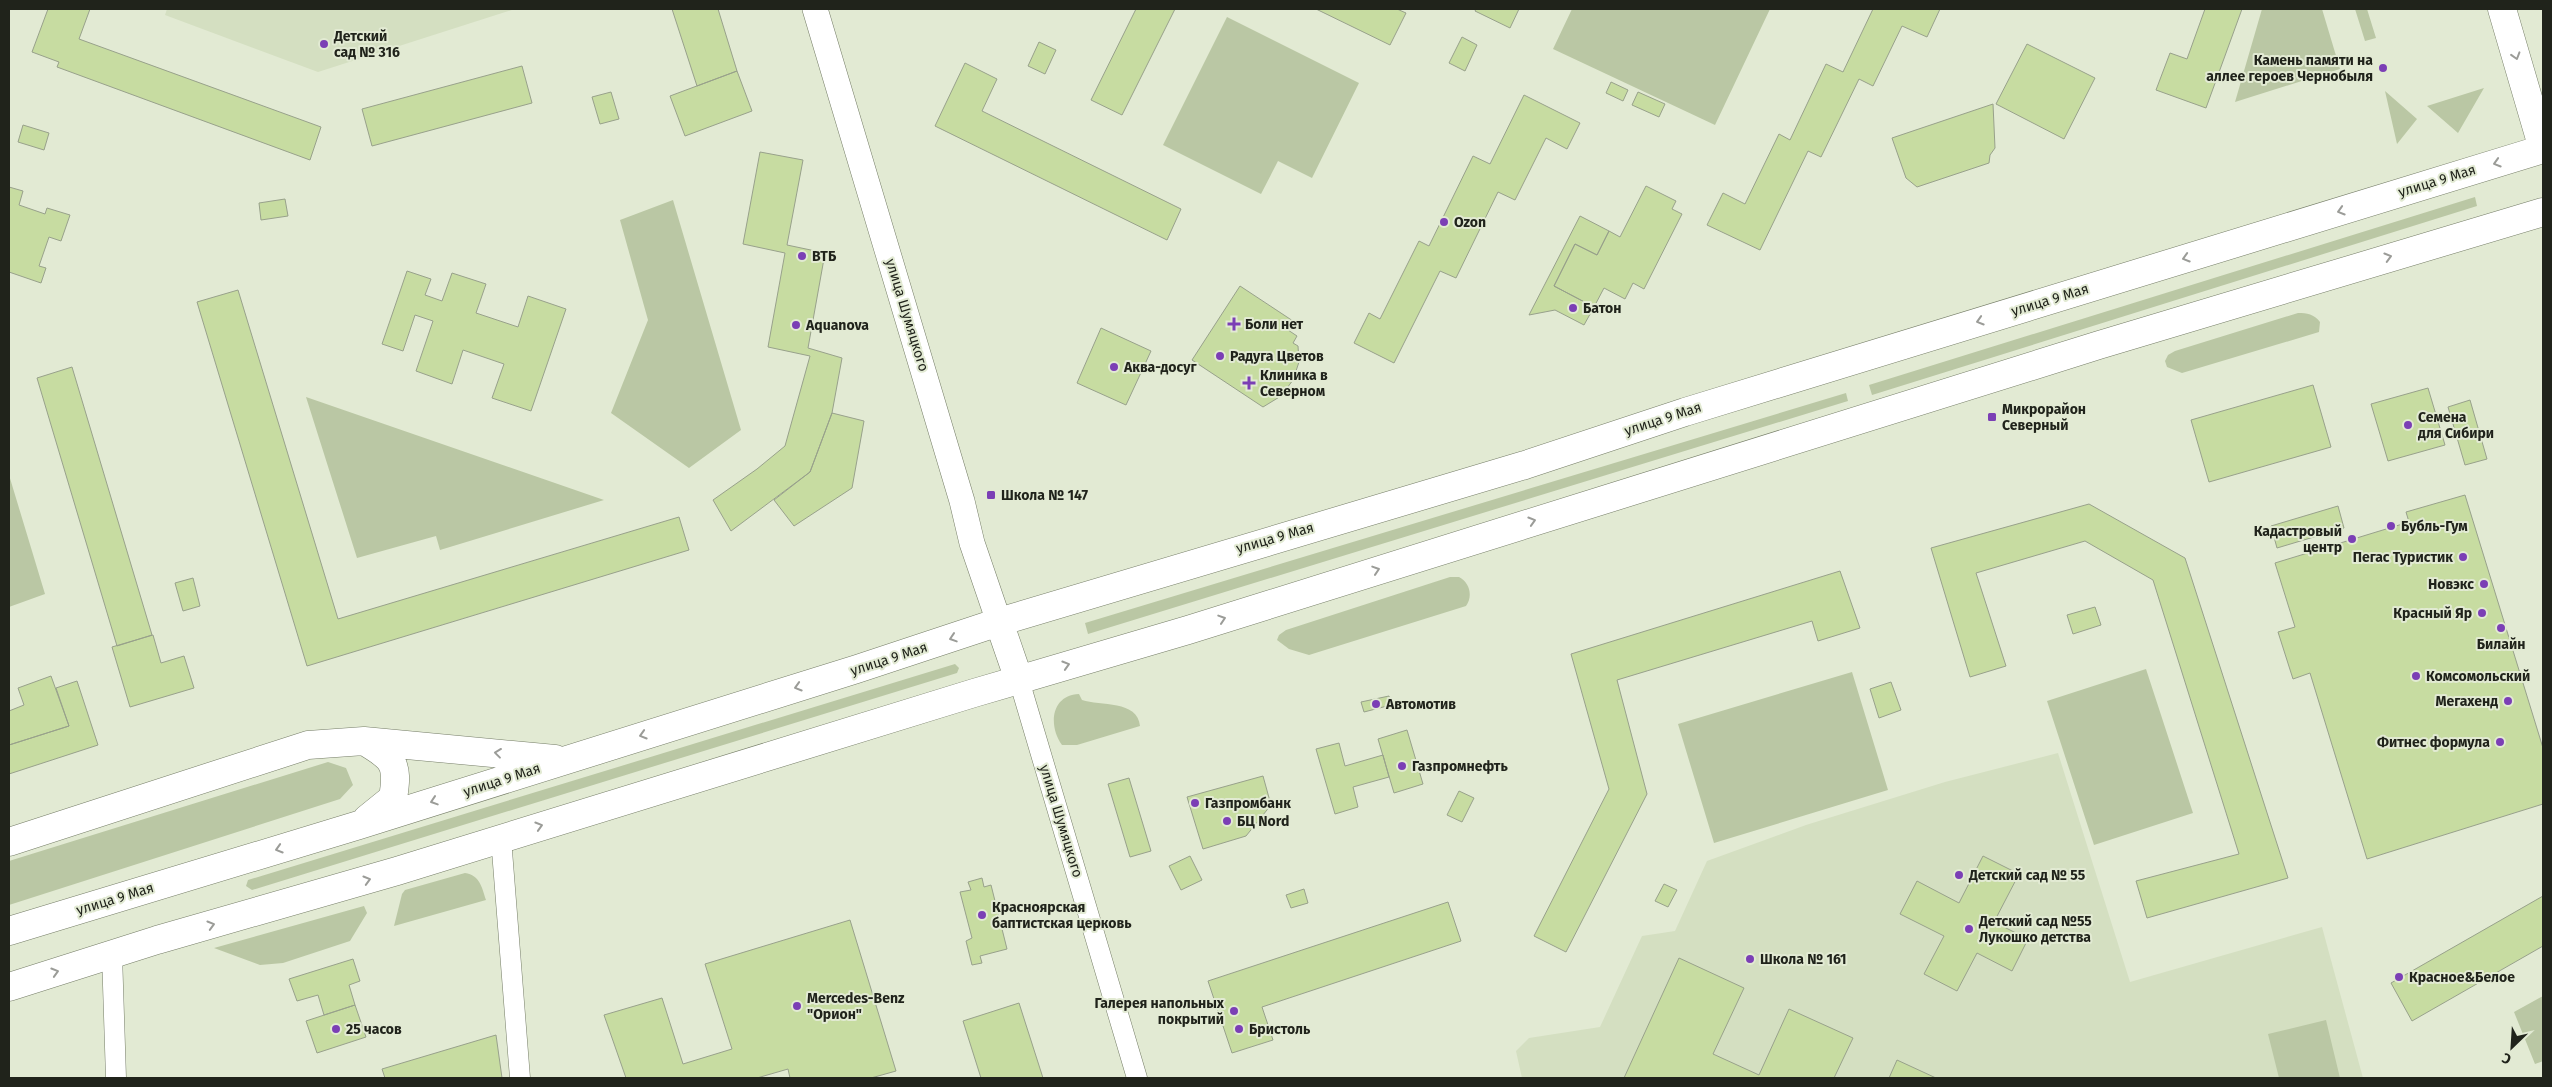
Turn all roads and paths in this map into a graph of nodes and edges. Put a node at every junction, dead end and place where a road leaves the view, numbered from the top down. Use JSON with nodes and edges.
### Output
{"nodes":[{"id":1,"x":815,"y":9,"type":"edge"},
{"id":2,"x":2502,"y":9,"type":"edge"},
{"id":3,"x":2543,"y":149,"type":"edge"},
{"id":4,"x":2543,"y":212,"type":"edge"},
{"id":5,"x":999,"y":622,"type":"junction"},
{"id":6,"x":1019,"y":680,"type":"junction"},
{"id":7,"x":364,"y":741,"type":"junction"},
{"id":8,"x":564,"y":760,"type":"junction"},
{"id":9,"x":359,"y":825,"type":"junction"},
{"id":10,"x":501,"y":838,"type":"junction"},
{"id":11,"x":9,"y":842,"type":"edge"},
{"id":12,"x":9,"y":932,"type":"edge"},
{"id":13,"x":112,"y":954,"type":"junction"},
{"id":14,"x":9,"y":987,"type":"edge"},
{"id":15,"x":116,"y":1078,"type":"edge"},
{"id":16,"x":520,"y":1078,"type":"edge"},
{"id":17,"x":1138,"y":1078,"type":"edge"}],
"edges":[{"from":1,"to":5,"type":"street","name":"улица Шумяцкого"},
{"from":2,"to":3,"type":"main road","one_way":true},
{"from":3,"to":5,"type":"main road","name":"улица 9 Мая","one_way":true},
{"from":6,"to":4,"type":"main road","one_way":true},
{"from":5,"to":6,"type":"main road"},
{"from":5,"to":8,"type":"main road","name":"улица 9 Мая","one_way":true},
{"from":10,"to":6,"type":"main road","one_way":true},
{"from":6,"to":17,"type":"street","name":"улица Шумяцкого"},
{"from":8,"to":7,"type":"main road","one_way":true},
{"from":7,"to":9,"type":"main road"},
{"from":7,"to":11,"type":"main road"},
{"from":8,"to":9,"type":"main road","name":"улица 9 Мая","one_way":true},
{"from":9,"to":12,"type":"main road","name":"улица 9 Мая","one_way":true},
{"from":13,"to":10,"type":"main road","one_way":true},
{"from":10,"to":16,"type":"street"},
{"from":14,"to":13,"type":"main road","one_way":true},
{"from":13,"to":15,"type":"street"}]}
